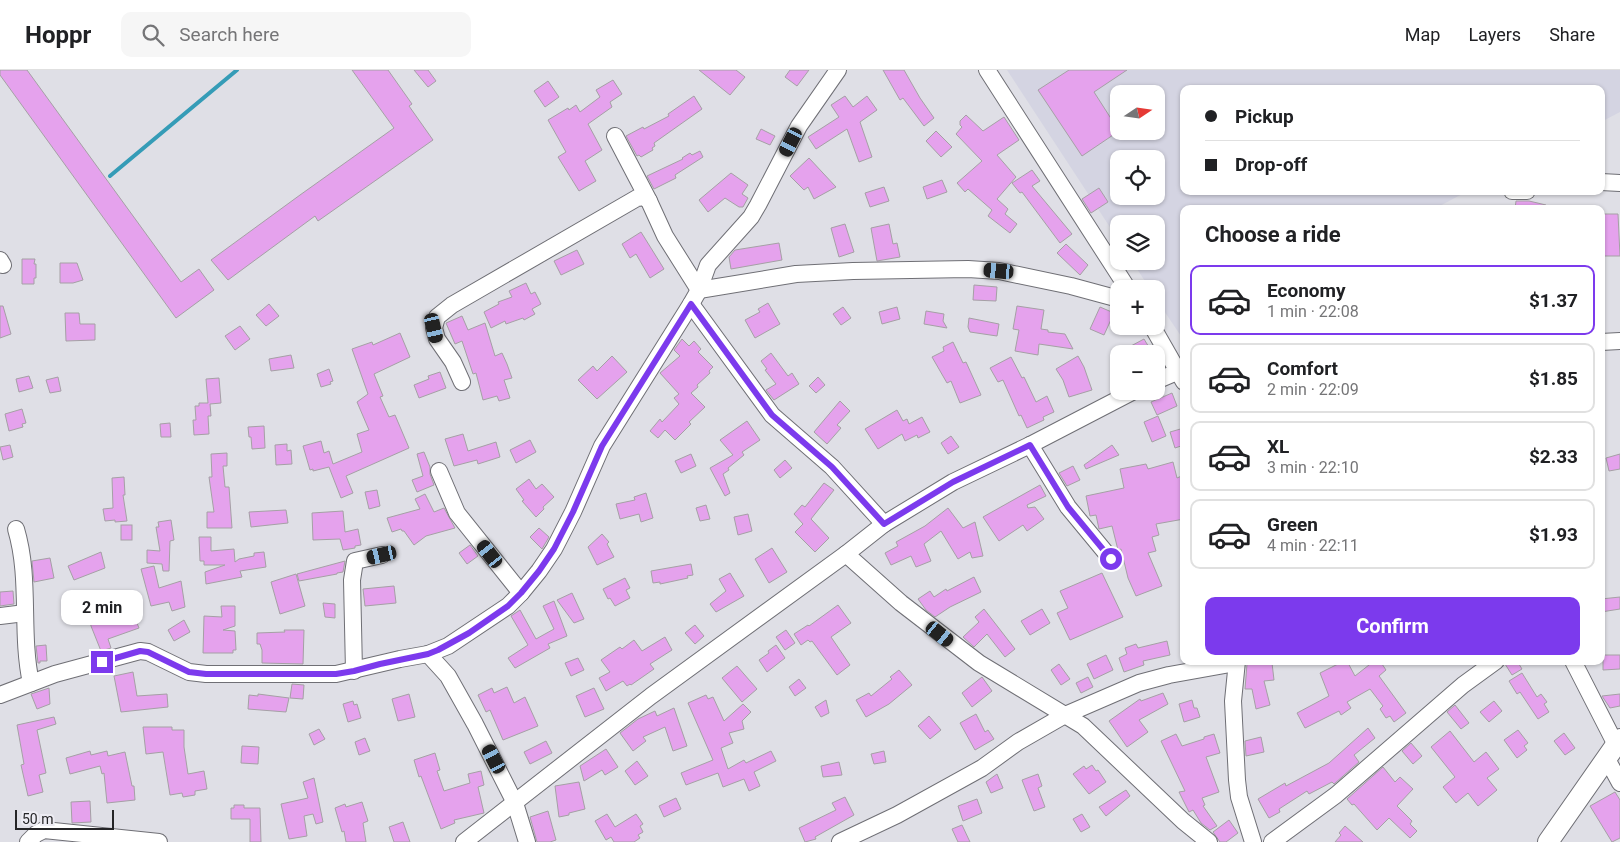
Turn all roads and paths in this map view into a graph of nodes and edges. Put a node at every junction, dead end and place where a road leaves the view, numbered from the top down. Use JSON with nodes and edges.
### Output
{"nodes":[{"id":1,"x":838,"y":70,"type":"edge"},
{"id":2,"x":987,"y":70,"type":"edge"},
{"id":3,"x":615,"y":136,"type":"dead end"},
{"id":4,"x":1605,"y":182,"type":"edge"},
{"id":5,"x":1620,"y":183,"type":"edge"},
{"id":6,"x":649,"y":201,"type":"junction"},
{"id":7,"x":1122,"y":280,"type":"edge"},
{"id":8,"x":699,"y":290,"type":"junction"},
{"id":9,"x":1110,"y":297,"type":"edge"},
{"id":10,"x":691,"y":304,"type":"junction"},
{"id":11,"x":1158,"y":335,"type":"edge"},
{"id":12,"x":1620,"y":341,"type":"edge"},
{"id":13,"x":1605,"y":342,"type":"edge"},
{"id":14,"x":1180,"y":371,"type":"edge"},
{"id":15,"x":1180,"y":375,"type":"edge"},
{"id":16,"x":1165,"y":379,"type":"edge"},
{"id":17,"x":462,"y":382,"type":"dead end"},
{"id":18,"x":1117,"y":400,"type":"edge"},
{"id":19,"x":1030,"y":445,"type":"junction"},
{"id":20,"x":439,"y":471,"type":"dead end"},
{"id":21,"x":884,"y":524,"type":"junction"},
{"id":22,"x":16,"y":529,"type":"dead end"},
{"id":23,"x":846,"y":554,"type":"junction"},
{"id":24,"x":382,"y":555,"type":"dead end"},
{"id":25,"x":1111,"y":559,"type":"dead end"},
{"id":26,"x":521,"y":593,"type":"junction"},
{"id":27,"x":25,"y":614,"type":"junction"},
{"id":28,"x":0,"y":616,"type":"edge"},
{"id":29,"x":428,"y":654,"type":"junction"},
{"id":30,"x":1221,"y":665,"type":"edge"},
{"id":31,"x":1236,"y":665,"type":"edge"},
{"id":32,"x":1490,"y":665,"type":"edge"},
{"id":33,"x":1576,"y":665,"type":"edge"},
{"id":34,"x":354,"y":671,"type":"junction"},
{"id":35,"x":31,"y":683,"type":"junction"},
{"id":36,"x":0,"y":695,"type":"edge"},
{"id":37,"x":1065,"y":715,"type":"junction"},
{"id":38,"x":1615,"y":748,"type":"edge"},
{"id":39,"x":1620,"y":783,"type":"edge"},
{"id":40,"x":515,"y":803,"type":"junction"},
{"id":41,"x":28,"y":842,"type":"edge"},
{"id":42,"x":159,"y":842,"type":"edge"},
{"id":43,"x":464,"y":842,"type":"edge"},
{"id":44,"x":527,"y":842,"type":"edge"},
{"id":45,"x":840,"y":842,"type":"edge"},
{"id":46,"x":1209,"y":842,"type":"edge"},
{"id":47,"x":1253,"y":842,"type":"edge"},
{"id":48,"x":1272,"y":842,"type":"edge"},
{"id":49,"x":1548,"y":842,"type":"edge"}],
"edges":[{"from":1,"to":8,"type":"street"},
{"from":2,"to":7,"type":"street"},
{"from":3,"to":6,"type":"street"},
{"from":4,"to":5,"type":"street"},
{"from":6,"to":8,"type":"street"},
{"from":6,"to":17,"type":"street"},
{"from":8,"to":9,"type":"street"},
{"from":8,"to":10,"type":"street"},
{"from":10,"to":21,"type":"street"},
{"from":10,"to":26,"type":"street"},
{"from":11,"to":14,"type":"street"},
{"from":12,"to":13,"type":"street"},
{"from":15,"to":16,"type":"street"},
{"from":18,"to":19,"type":"street"},
{"from":19,"to":21,"type":"street"},
{"from":19,"to":25,"type":"street"},
{"from":20,"to":26,"type":"street"},
{"from":21,"to":23,"type":"street"},
{"from":22,"to":27,"type":"street"},
{"from":23,"to":37,"type":"street"},
{"from":23,"to":40,"type":"street"},
{"from":24,"to":34,"type":"street"},
{"from":26,"to":29,"type":"street"},
{"from":27,"to":28,"type":"street"},
{"from":27,"to":35,"type":"street"},
{"from":29,"to":34,"type":"street"},
{"from":29,"to":40,"type":"street"},
{"from":30,"to":37,"type":"street"},
{"from":31,"to":47,"type":"street"},
{"from":32,"to":48,"type":"street"},
{"from":33,"to":38,"type":"street"},
{"from":34,"to":35,"type":"street"},
{"from":35,"to":36,"type":"street"},
{"from":37,"to":45,"type":"street"},
{"from":37,"to":46,"type":"street"},
{"from":38,"to":39,"type":"street"},
{"from":38,"to":49,"type":"street"},
{"from":40,"to":43,"type":"street"},
{"from":40,"to":44,"type":"street"},
{"from":41,"to":42,"type":"street"}]}
